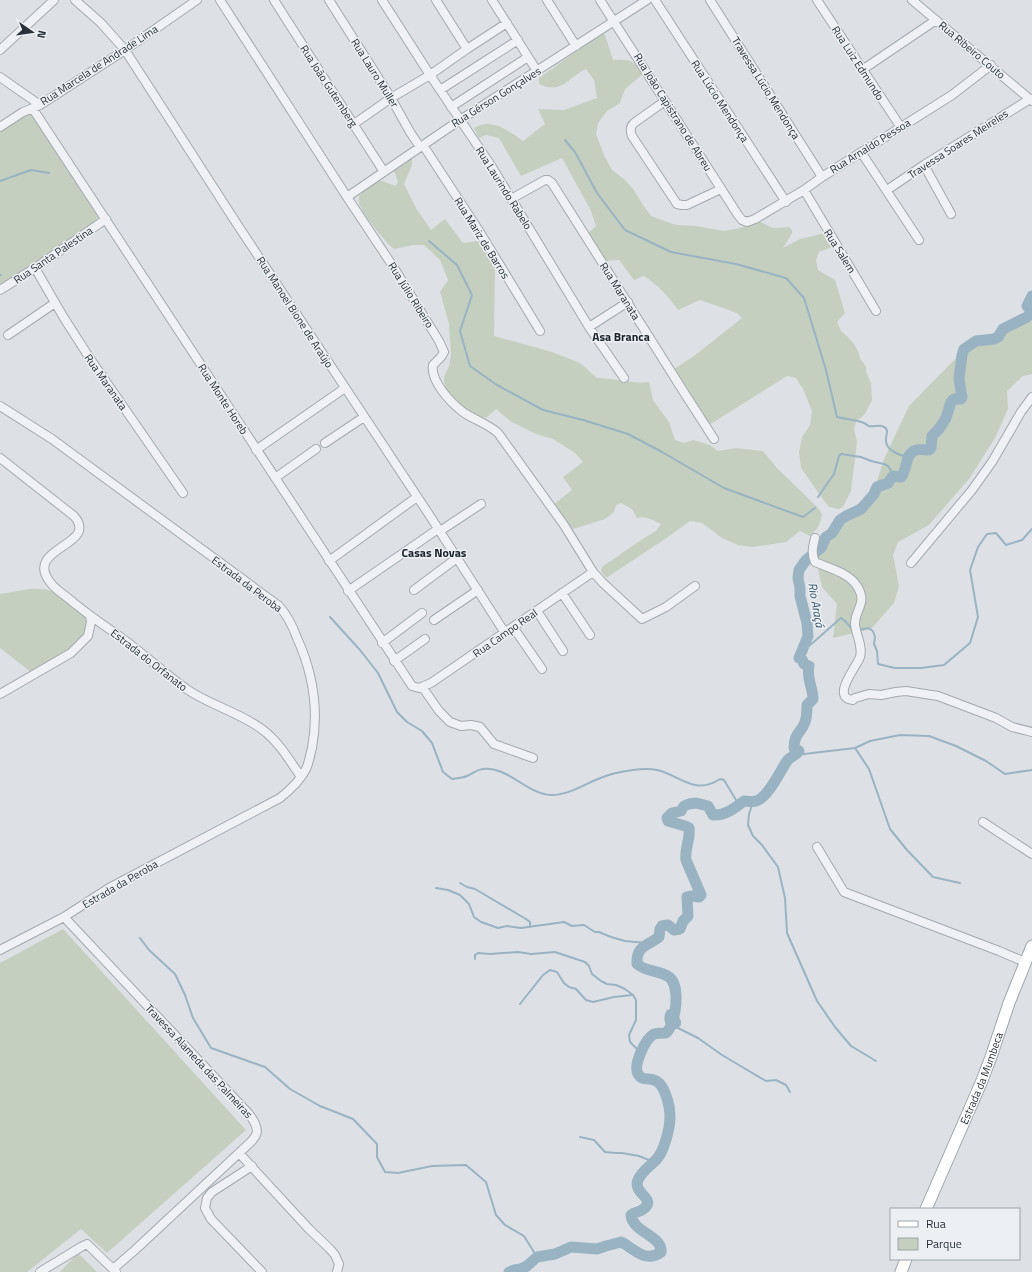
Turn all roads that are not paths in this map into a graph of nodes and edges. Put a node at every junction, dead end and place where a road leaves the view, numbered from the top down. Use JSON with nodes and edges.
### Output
{"nodes":[{"id":1,"x":54,"y":0,"type":"edge"},
{"id":2,"x":75,"y":0,"type":"edge"},
{"id":3,"x":197,"y":0,"type":"edge"},
{"id":4,"x":220,"y":0,"type":"edge"},
{"id":5,"x":274,"y":0,"type":"edge"},
{"id":6,"x":329,"y":0,"type":"edge"},
{"id":7,"x":382,"y":0,"type":"edge"},
{"id":8,"x":436,"y":0,"type":"edge"},
{"id":9,"x":492,"y":0,"type":"edge"},
{"id":10,"x":547,"y":0,"type":"edge"},
{"id":11,"x":600,"y":0,"type":"edge"},
{"id":12,"x":647,"y":0,"type":"edge"},
{"id":13,"x":655,"y":0,"type":"edge"},
{"id":14,"x":710,"y":0,"type":"edge"},
{"id":15,"x":817,"y":0,"type":"edge"},
{"id":16,"x":912,"y":0,"type":"edge"},
{"id":17,"x":936,"y":20,"type":"junction"},
{"id":18,"x":614,"y":21,"type":"junction"},
{"id":19,"x":507,"y":23,"type":"junction"},
{"id":20,"x":518,"y":40,"type":"junction"},
{"id":21,"x":576,"y":46,"type":"junction"},
{"id":22,"x":467,"y":49,"type":"junction"},
{"id":23,"x":0,"y":50,"type":"edge"},
{"id":24,"x":124,"y":50,"type":"junction"},
{"id":25,"x":528,"y":57,"type":"junction"},
{"id":26,"x":991,"y":65,"type":"junction"},
{"id":27,"x":862,"y":70,"type":"junction"},
{"id":28,"x":537,"y":71,"type":"junction"},
{"id":29,"x":430,"y":75,"type":"junction"},
{"id":30,"x":0,"y":77,"type":"edge"},
{"id":31,"x":440,"y":90,"type":"junction"},
{"id":32,"x":392,"y":98,"type":"junction"},
{"id":33,"x":1031,"y":100,"type":"edge"},
{"id":34,"x":665,"y":101,"type":"junction"},
{"id":35,"x":451,"y":106,"type":"junction"},
{"id":36,"x":36,"y":107,"type":"junction"},
{"id":37,"x":460,"y":120,"type":"junction"},
{"id":38,"x":354,"y":124,"type":"junction"},
{"id":39,"x":900,"y":126,"type":"junction"},
{"id":40,"x":0,"y":127,"type":"edge"},
{"id":41,"x":422,"y":146,"type":"junction"},
{"id":42,"x":861,"y":152,"type":"junction"},
{"id":43,"x":924,"y":165,"type":"junction"},
{"id":44,"x":384,"y":172,"type":"junction"},
{"id":45,"x":822,"y":177,"type":"junction"},
{"id":46,"x":721,"y":189,"type":"junction"},
{"id":47,"x":804,"y":190,"type":"junction"},
{"id":48,"x":887,"y":190,"type":"junction"},
{"id":49,"x":347,"y":198,"type":"junction"},
{"id":50,"x":511,"y":199,"type":"junction"},
{"id":51,"x":786,"y":202,"type":"junction"},
{"id":52,"x":951,"y":214,"type":"dead end"},
{"id":53,"x":106,"y":219,"type":"junction"},
{"id":54,"x":747,"y":222,"type":"joint"},
{"id":55,"x":919,"y":240,"type":"dead end"},
{"id":56,"x":35,"y":268,"type":"junction"},
{"id":57,"x":0,"y":290,"type":"edge"},
{"id":58,"x":628,"y":302,"type":"junction"},
{"id":59,"x":55,"y":303,"type":"junction"},
{"id":60,"x":876,"y":311,"type":"dead end"},
{"id":61,"x":590,"y":327,"type":"junction"},
{"id":62,"x":540,"y":331,"type":"dead end"},
{"id":63,"x":8,"y":335,"type":"dead end"},
{"id":64,"x":624,"y":378,"type":"dead end"},
{"id":65,"x":345,"y":388,"type":"junction"},
{"id":66,"x":1032,"y":397,"type":"edge"},
{"id":67,"x":0,"y":406,"type":"edge"},
{"id":68,"x":364,"y":417,"type":"junction"},
{"id":69,"x":714,"y":439,"type":"dead end"},
{"id":70,"x":325,"y":443,"type":"dead end"},
{"id":71,"x":316,"y":448,"type":"dead end"},
{"id":72,"x":256,"y":450,"type":"junction"},
{"id":73,"x":0,"y":458,"type":"edge"},
{"id":74,"x":274,"y":478,"type":"junction"},
{"id":75,"x":183,"y":493,"type":"dead end"},
{"id":76,"x":417,"y":497,"type":"junction"},
{"id":77,"x":481,"y":504,"type":"dead end"},
{"id":78,"x":439,"y":530,"type":"junction"},
{"id":79,"x":815,"y":538,"type":"dead end"},
{"id":80,"x":457,"y":558,"type":"junction"},
{"id":81,"x":329,"y":561,"type":"junction"},
{"id":82,"x":911,"y":563,"type":"dead end"},
{"id":83,"x":593,"y":572,"type":"junction"},
{"id":84,"x":696,"y":586,"type":"dead end"},
{"id":85,"x":414,"y":590,"type":"dead end"},
{"id":86,"x":478,"y":590,"type":"junction"},
{"id":87,"x":348,"y":591,"type":"junction"},
{"id":88,"x":562,"y":593,"type":"junction"},
{"id":89,"x":537,"y":611,"type":"junction"},
{"id":90,"x":422,"y":613,"type":"dead end"},
{"id":91,"x":90,"y":616,"type":"junction"},
{"id":92,"x":434,"y":620,"type":"dead end"},
{"id":93,"x":513,"y":627,"type":"junction"},
{"id":94,"x":505,"y":633,"type":"junction"},
{"id":95,"x":590,"y":635,"type":"dead end"},
{"id":96,"x":425,"y":639,"type":"dead end"},
{"id":97,"x":382,"y":643,"type":"junction"},
{"id":98,"x":563,"y":651,"type":"dead end"},
{"id":99,"x":394,"y":661,"type":"junction"},
{"id":100,"x":542,"y":668,"type":"dead end"},
{"id":101,"x":419,"y":688,"type":"junction"},
{"id":102,"x":0,"y":694,"type":"edge"},
{"id":103,"x":1032,"y":732,"type":"edge"},
{"id":104,"x":533,"y":758,"type":"dead end"},
{"id":105,"x":302,"y":777,"type":"junction"},
{"id":106,"x":983,"y":822,"type":"dead end"},
{"id":107,"x":817,"y":847,"type":"dead end"},
{"id":108,"x":1032,"y":854,"type":"edge"},
{"id":109,"x":64,"y":917,"type":"junction"},
{"id":110,"x":1032,"y":946,"type":"edge"},
{"id":111,"x":0,"y":950,"type":"edge"},
{"id":112,"x":1025,"y":962,"type":"junction"},
{"id":113,"x":239,"y":1153,"type":"junction"},
{"id":114,"x":252,"y":1166,"type":"junction"},
{"id":115,"x":926,"y":1208,"type":"edge"},
{"id":116,"x":906,"y":1260,"type":"edge"},
{"id":117,"x":115,"y":1270,"type":"edge"},
{"id":118,"x":40,"y":1272,"type":"edge"},
{"id":119,"x":262,"y":1272,"type":"edge"},
{"id":120,"x":337,"y":1272,"type":"edge"},
{"id":121,"x":901,"y":1272,"type":"edge"}],
"edges":[{"from":1,"to":23,"type":"street"},
{"from":2,"to":24,"type":"street","name":"Rua Manoel Bione de Araújo"},
{"from":3,"to":24,"type":"street","name":"Rua Marcela de Andrade Lima"},
{"from":4,"to":49,"type":"street","name":"Rua Júlio Ribeiro"},
{"from":5,"to":38,"type":"street","name":"Rua João Gutemberg"},
{"from":6,"to":32,"type":"street","name":"Rua Lauro Muller"},
{"from":7,"to":29,"type":"street","name":"Rua Laurindo Rabelo"},
{"from":8,"to":22,"type":"street"},
{"from":9,"to":19,"type":"street"},
{"from":10,"to":21,"type":"street"},
{"from":11,"to":18,"type":"street","name":"Rua João Capistrano de Abreu"},
{"from":12,"to":18,"type":"street","name":"Rua Gérson Gonçalves"},
{"from":13,"to":51,"type":"street","name":"Rua Lúcio Mendonça"},
{"from":14,"to":45,"type":"street","name":"Travessa Lúcio Mendonça"},
{"from":15,"to":27,"type":"street","name":"Rua Luiz Edmundo"},
{"from":16,"to":17,"type":"street","name":"Rua Ribeiro Couto"},
{"from":17,"to":26,"type":"street","name":"Rua Ribeiro Couto"},
{"from":17,"to":27,"type":"street"},
{"from":18,"to":21,"type":"street","name":"Rua Gérson Gonçalves"},
{"from":18,"to":34,"type":"street","name":"Rua João Capistrano de Abreu"},
{"from":19,"to":20,"type":"street"},
{"from":19,"to":22,"type":"street"},
{"from":20,"to":25,"type":"street"},
{"from":20,"to":31,"type":"street"},
{"from":21,"to":28,"type":"street","name":"Rua Gérson Gonçalves"},
{"from":22,"to":29,"type":"street"},
{"from":24,"to":36,"type":"street","name":"Rua Marcela de Andrade Lima"},
{"from":24,"to":65,"type":"street","name":"Rua Manoel Bione de Araújo"},
{"from":25,"to":28,"type":"street"},
{"from":25,"to":35,"type":"street"},
{"from":26,"to":33,"type":"street","name":"Rua Ribeiro Couto"},
{"from":26,"to":39,"type":"street","name":"Rua Arnaldo Pessoa"},
{"from":27,"to":39,"type":"street","name":"Rua Luiz Edmundo"},
{"from":28,"to":37,"type":"street","name":"Rua Gérson Gonçalves"},
{"from":29,"to":31,"type":"street","name":"Rua Laurindo Rabelo"},
{"from":29,"to":32,"type":"street"},
{"from":30,"to":36,"type":"street"},
{"from":31,"to":35,"type":"street","name":"Rua Laurindo Rabelo"},
{"from":32,"to":38,"type":"street"},
{"from":32,"to":41,"type":"street","name":"Rua Lauro Muller"},
{"from":33,"to":43,"type":"street","name":"Travessa Soares Meireles"},
{"from":34,"to":46,"type":"street","name":"Rua João Capistrano de Abreu"},
{"from":34,"to":46,"type":"street"},
{"from":35,"to":37,"type":"street","name":"Rua Laurindo Rabelo"},
{"from":36,"to":40,"type":"street","name":"Rua Marcela de Andrade Lima"},
{"from":36,"to":53,"type":"street","name":"Rua Monte Horeb"},
{"from":37,"to":41,"type":"street","name":"Rua Gérson Gonçalves"},
{"from":37,"to":50,"type":"street","name":"Rua Laurindo Rabelo"},
{"from":38,"to":44,"type":"street","name":"Rua João Gutemberg"},
{"from":39,"to":42,"type":"street","name":"Rua Arnaldo Pessoa"},
{"from":41,"to":44,"type":"street","name":"Rua Gérson Gonçalves"},
{"from":41,"to":62,"type":"street","name":"Rua Mariz de Barros"},
{"from":42,"to":45,"type":"street","name":"Rua Arnaldo Pessoa"},
{"from":42,"to":48,"type":"street"},
{"from":43,"to":48,"type":"street","name":"Travessa Soares Meireles"},
{"from":43,"to":52,"type":"street"},
{"from":44,"to":49,"type":"street","name":"Rua Gérson Gonçalves"},
{"from":45,"to":47,"type":"street","name":"Rua Arnaldo Pessoa"},
{"from":46,"to":54,"type":"street","name":"Rua João Capistrano de Abreu"},
{"from":47,"to":51,"type":"street","name":"Rua Arnaldo Pessoa"},
{"from":47,"to":60,"type":"street","name":"Rua Salem"},
{"from":48,"to":55,"type":"street"},
{"from":49,"to":83,"type":"street","name":"Rua Júlio Ribeiro"},
{"from":50,"to":58,"type":"street","name":"Rua Maranata"},
{"from":50,"to":61,"type":"street","name":"Rua Laurindo Rabelo"},
{"from":51,"to":54,"type":"street","name":"Rua Arnaldo Pessoa"},
{"from":53,"to":56,"type":"street","name":"Rua Santa Palestina"},
{"from":53,"to":72,"type":"street","name":"Rua Monte Horeb"},
{"from":56,"to":57,"type":"street","name":"Rua Santa Palestina"},
{"from":56,"to":59,"type":"street","name":"Rua Maranata"},
{"from":58,"to":61,"type":"street"},
{"from":58,"to":69,"type":"street","name":"Rua Maranata"},
{"from":59,"to":63,"type":"street"},
{"from":59,"to":75,"type":"street","name":"Rua Maranata"},
{"from":61,"to":64,"type":"street","name":"Rua Laurindo Rabelo"},
{"from":65,"to":68,"type":"street","name":"Rua Manoel Bione de Araújo"},
{"from":65,"to":72,"type":"street"},
{"from":66,"to":82,"type":"street"},
{"from":67,"to":105,"type":"street","name":"Estrada da Peroba"},
{"from":68,"to":70,"type":"street"},
{"from":68,"to":76,"type":"street","name":"Rua Manoel Bione de Araújo"},
{"from":71,"to":74,"type":"street"},
{"from":72,"to":74,"type":"street","name":"Rua Monte Horeb"},
{"from":73,"to":91,"type":"street","name":"Estrada do Orfanato"},
{"from":74,"to":81,"type":"street","name":"Rua Monte Horeb"},
{"from":76,"to":78,"type":"street","name":"Rua Manoel Bione de Araújo"},
{"from":76,"to":81,"type":"street"},
{"from":77,"to":78,"type":"street"},
{"from":78,"to":80,"type":"street","name":"Rua Manoel Bione de Araújo"},
{"from":78,"to":87,"type":"street"},
{"from":79,"to":103,"type":"street"},
{"from":80,"to":85,"type":"street"},
{"from":80,"to":86,"type":"street","name":"Rua Manoel Bione de Araújo"},
{"from":81,"to":87,"type":"street","name":"Rua Monte Horeb"},
{"from":83,"to":84,"type":"street"},
{"from":83,"to":88,"type":"street","name":"Rua Campo Real"},
{"from":86,"to":92,"type":"street"},
{"from":86,"to":94,"type":"street","name":"Rua Manoel Bione de Araújo"},
{"from":87,"to":97,"type":"street","name":"Rua Monte Horeb"},
{"from":88,"to":89,"type":"street","name":"Rua Campo Real"},
{"from":88,"to":95,"type":"street"},
{"from":89,"to":93,"type":"street","name":"Rua Campo Real"},
{"from":89,"to":98,"type":"street"},
{"from":90,"to":97,"type":"street"},
{"from":91,"to":102,"type":"street"},
{"from":91,"to":105,"type":"street","name":"Estrada do Orfanato"},
{"from":93,"to":94,"type":"street","name":"Rua Campo Real"},
{"from":93,"to":100,"type":"street"},
{"from":94,"to":101,"type":"street","name":"Rua Campo Real"},
{"from":96,"to":99,"type":"street"},
{"from":97,"to":99,"type":"street","name":"Rua Monte Horeb"},
{"from":99,"to":101,"type":"street","name":"Rua Monte Horeb"},
{"from":101,"to":104,"type":"street","name":"Rua Monte Horeb"},
{"from":105,"to":109,"type":"street","name":"Estrada da Peroba"},
{"from":106,"to":108,"type":"street"},
{"from":107,"to":112,"type":"street"},
{"from":109,"to":111,"type":"street","name":"Estrada da Peroba"},
{"from":109,"to":113,"type":"street","name":"Travessa Alameda das Palmeiras"},
{"from":110,"to":112,"type":"main road","name":"Estrada da Mumbeca"},
{"from":112,"to":115,"type":"main road","name":"Estrada da Mumbeca"},
{"from":113,"to":114,"type":"street"},
{"from":113,"to":117,"type":"street","name":"Travessa Alameda das Palmeiras"},
{"from":114,"to":119,"type":"street"},
{"from":114,"to":120,"type":"street"},
{"from":116,"to":121,"type":"main road"},
{"from":117,"to":118,"type":"street"}]}
